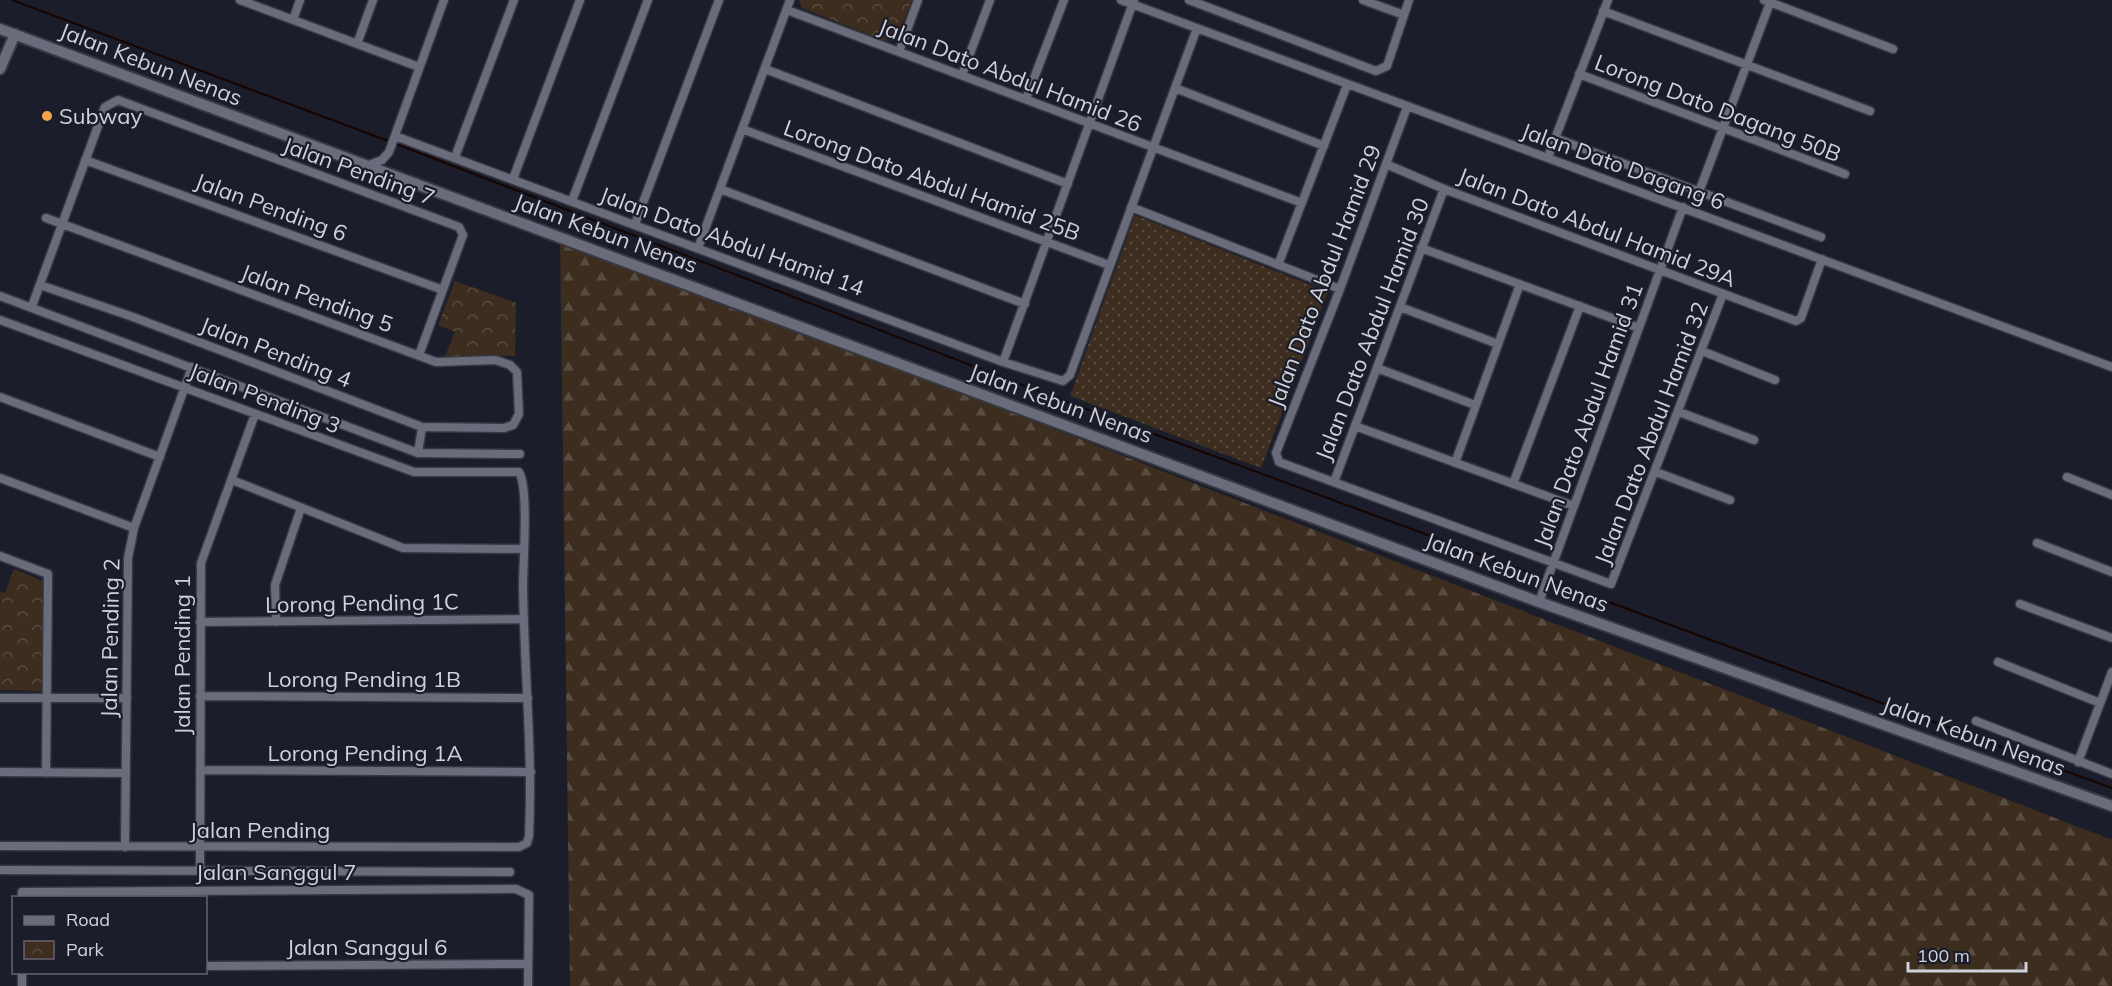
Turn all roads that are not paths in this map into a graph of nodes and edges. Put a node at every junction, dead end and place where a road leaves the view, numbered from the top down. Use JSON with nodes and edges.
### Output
{"nodes":[{"id":1,"x":240,"y":0,"type":"edge"},
{"id":2,"x":300,"y":0,"type":"edge"},
{"id":3,"x":373,"y":0,"type":"edge"},
{"id":4,"x":444,"y":0,"type":"edge"},
{"id":5,"x":513,"y":0,"type":"edge"},
{"id":6,"x":580,"y":0,"type":"edge"},
{"id":7,"x":648,"y":0,"type":"edge"},
{"id":8,"x":719,"y":0,"type":"edge"},
{"id":9,"x":790,"y":0,"type":"edge"},
{"id":10,"x":918,"y":0,"type":"edge"},
{"id":11,"x":990,"y":0,"type":"edge"},
{"id":12,"x":1064,"y":0,"type":"edge"},
{"id":13,"x":1121,"y":0,"type":"edge"},
{"id":14,"x":1189,"y":0,"type":"edge"},
{"id":15,"x":1363,"y":0,"type":"edge"},
{"id":16,"x":1410,"y":0,"type":"edge"},
{"id":17,"x":1608,"y":0,"type":"edge"},
{"id":18,"x":1768,"y":1,"type":"edge"},
{"id":19,"x":1134,"y":2,"type":"edge"},
{"id":20,"x":787,"y":10,"type":"junction"},
{"id":21,"x":1603,"y":12,"type":"junction"},
{"id":22,"x":1404,"y":15,"type":"junction"},
{"id":23,"x":293,"y":20,"type":"junction"},
{"id":24,"x":1197,"y":28,"type":"junction"},
{"id":25,"x":0,"y":29,"type":"edge"},
{"id":26,"x":15,"y":34,"type":"junction"},
{"id":27,"x":357,"y":44,"type":"junction"},
{"id":28,"x":1893,"y":49,"type":"dead end"},
{"id":29,"x":900,"y":52,"type":"junction"},
{"id":30,"x":1747,"y":65,"type":"junction"},
{"id":31,"x":418,"y":67,"type":"junction"},
{"id":32,"x":0,"y":69,"type":"edge"},
{"id":33,"x":765,"y":69,"type":"junction"},
{"id":34,"x":1579,"y":74,"type":"junction"},
{"id":35,"x":962,"y":75,"type":"junction"},
{"id":36,"x":1347,"y":85,"type":"junction"},
{"id":37,"x":1175,"y":88,"type":"junction"},
{"id":38,"x":1026,"y":99,"type":"junction"},
{"id":39,"x":1407,"y":107,"type":"junction"},
{"id":40,"x":1870,"y":111,"type":"dead end"},
{"id":41,"x":1090,"y":124,"type":"junction"},
{"id":42,"x":1724,"y":128,"type":"junction"},
{"id":43,"x":742,"y":129,"type":"junction"},
{"id":44,"x":396,"y":136,"type":"junction"},
{"id":45,"x":1555,"y":138,"type":"junction"},
{"id":46,"x":1324,"y":146,"type":"junction"},
{"id":47,"x":1153,"y":148,"type":"junction"},
{"id":48,"x":1548,"y":157,"type":"junction"},
{"id":49,"x":455,"y":158,"type":"junction"},
{"id":50,"x":85,"y":160,"type":"junction"},
{"id":51,"x":1386,"y":164,"type":"junction"},
{"id":52,"x":369,"y":165,"type":"junction"},
{"id":53,"x":1845,"y":174,"type":"dead end"},
{"id":54,"x":513,"y":179,"type":"junction"},
{"id":55,"x":1068,"y":184,"type":"junction"},
{"id":56,"x":720,"y":189,"type":"junction"},
{"id":57,"x":1444,"y":189,"type":"junction"},
{"id":58,"x":1699,"y":192,"type":"junction"},
{"id":59,"x":572,"y":201,"type":"junction"},
{"id":60,"x":1302,"y":203,"type":"junction"},
{"id":61,"x":1131,"y":207,"type":"junction"},
{"id":62,"x":1683,"y":207,"type":"junction"},
{"id":63,"x":46,"y":218,"type":"dead end"},
{"id":64,"x":62,"y":223,"type":"junction"},
{"id":65,"x":635,"y":224,"type":"junction"},
{"id":66,"x":1821,"y":237,"type":"dead end"},
{"id":67,"x":1047,"y":242,"type":"junction"},
{"id":68,"x":698,"y":248,"type":"junction"},
{"id":69,"x":1422,"y":248,"type":"junction"},
{"id":70,"x":1822,"y":259,"type":"junction"},
{"id":71,"x":1109,"y":265,"type":"junction"},
{"id":72,"x":1278,"y":265,"type":"junction"},
{"id":73,"x":1660,"y":270,"type":"junction"},
{"id":74,"x":1520,"y":284,"type":"junction"},
{"id":75,"x":39,"y":285,"type":"junction"},
{"id":76,"x":1340,"y":289,"type":"junction"},
{"id":77,"x":443,"y":290,"type":"junction"},
{"id":78,"x":1724,"y":294,"type":"junction"},
{"id":79,"x":0,"y":296,"type":"edge"},
{"id":80,"x":1024,"y":304,"type":"junction"},
{"id":81,"x":32,"y":306,"type":"junction"},
{"id":82,"x":1580,"y":306,"type":"junction"},
{"id":83,"x":1400,"y":307,"type":"junction"},
{"id":84,"x":0,"y":320,"type":"edge"},
{"id":85,"x":1639,"y":328,"type":"junction"},
{"id":86,"x":1498,"y":344,"type":"junction"},
{"id":87,"x":1702,"y":351,"type":"junction"},
{"id":88,"x":418,"y":355,"type":"junction"},
{"id":89,"x":1003,"y":362,"type":"junction"},
{"id":90,"x":2111,"y":364,"type":"edge"},
{"id":91,"x":192,"y":367,"type":"junction"},
{"id":92,"x":1377,"y":368,"type":"junction"},
{"id":93,"x":1775,"y":380,"type":"dead end"},
{"id":94,"x":185,"y":387,"type":"junction"},
{"id":95,"x":0,"y":397,"type":"edge"},
{"id":96,"x":1475,"y":405,"type":"junction"},
{"id":97,"x":1679,"y":412,"type":"junction"},
{"id":98,"x":255,"y":414,"type":"junction"},
{"id":99,"x":1355,"y":426,"type":"junction"},
{"id":100,"x":422,"y":427,"type":"junction"},
{"id":101,"x":504,"y":428,"type":"joint"},
{"id":102,"x":1754,"y":440,"type":"dead end"},
{"id":103,"x":418,"y":453,"type":"junction"},
{"id":104,"x":519,"y":454,"type":"dead end"},
{"id":105,"x":160,"y":457,"type":"junction"},
{"id":106,"x":1455,"y":463,"type":"junction"},
{"id":107,"x":1656,"y":472,"type":"junction"},
{"id":108,"x":2067,"y":477,"type":"dead end"},
{"id":109,"x":0,"y":478,"type":"edge"},
{"id":110,"x":232,"y":480,"type":"junction"},
{"id":111,"x":1334,"y":482,"type":"junction"},
{"id":112,"x":1513,"y":484,"type":"junction"},
{"id":113,"x":2112,"y":495,"type":"edge"},
{"id":114,"x":1730,"y":500,"type":"dead end"},
{"id":115,"x":1574,"y":506,"type":"junction"},
{"id":116,"x":301,"y":507,"type":"junction"},
{"id":117,"x":134,"y":528,"type":"junction"},
{"id":118,"x":2037,"y":543,"type":"dead end"},
{"id":119,"x":524,"y":549,"type":"junction"},
{"id":120,"x":0,"y":556,"type":"edge"},
{"id":121,"x":1553,"y":564,"type":"junction"},
{"id":122,"x":2112,"y":572,"type":"edge"},
{"id":123,"x":1539,"y":602,"type":"junction"},
{"id":124,"x":2020,"y":604,"type":"dead end"},
{"id":125,"x":524,"y":619,"type":"junction"},
{"id":126,"x":200,"y":622,"type":"junction"},
{"id":127,"x":276,"y":622,"type":"junction"},
{"id":128,"x":2112,"y":638,"type":"edge"},
{"id":129,"x":1998,"y":662,"type":"dead end"},
{"id":130,"x":2112,"y":672,"type":"edge"},
{"id":131,"x":200,"y":696,"type":"junction"},
{"id":132,"x":0,"y":698,"type":"edge"},
{"id":133,"x":48,"y":698,"type":"junction"},
{"id":134,"x":127,"y":698,"type":"junction"},
{"id":135,"x":528,"y":698,"type":"junction"},
{"id":136,"x":2100,"y":703,"type":"junction"},
{"id":137,"x":1976,"y":721,"type":"dead end"},
{"id":138,"x":2079,"y":762,"type":"junction"},
{"id":139,"x":200,"y":770,"type":"junction"},
{"id":140,"x":0,"y":772,"type":"edge"},
{"id":141,"x":46,"y":772,"type":"junction"},
{"id":142,"x":531,"y":772,"type":"junction"},
{"id":143,"x":126,"y":773,"type":"junction"},
{"id":144,"x":2112,"y":774,"type":"edge"},
{"id":145,"x":2112,"y":806,"type":"edge"},
{"id":146,"x":0,"y":846,"type":"edge"},
{"id":147,"x":125,"y":847,"type":"junction"},
{"id":148,"x":200,"y":848,"type":"junction"},
{"id":149,"x":0,"y":870,"type":"edge"},
{"id":150,"x":200,"y":870,"type":"junction"},
{"id":151,"x":510,"y":872,"type":"dead end"},
{"id":152,"x":22,"y":895,"type":"edge"},
{"id":153,"x":528,"y":964,"type":"junction"},
{"id":154,"x":207,"y":966,"type":"edge"},
{"id":155,"x":528,"y":986,"type":"edge"}],
"edges":[{"from":1,"to":23,"type":"street"},
{"from":2,"to":23,"type":"street"},
{"from":3,"to":27,"type":"street"},
{"from":4,"to":31,"type":"street"},
{"from":5,"to":49,"type":"street"},
{"from":6,"to":54,"type":"street"},
{"from":7,"to":59,"type":"street"},
{"from":8,"to":65,"type":"street"},
{"from":9,"to":20,"type":"street"},
{"from":10,"to":29,"type":"street"},
{"from":11,"to":35,"type":"street"},
{"from":12,"to":38,"type":"street"},
{"from":13,"to":19,"type":"street","name":"Jalan Dato Dagang 6"},
{"from":14,"to":22,"type":"street"},
{"from":15,"to":22,"type":"street"},
{"from":16,"to":22,"type":"street"},
{"from":17,"to":21,"type":"street"},
{"from":18,"to":28,"type":"street"},
{"from":18,"to":30,"type":"street"},
{"from":19,"to":24,"type":"street","name":"Jalan Dato Dagang 6"},
{"from":19,"to":41,"type":"street"},
{"from":20,"to":29,"type":"street","name":"Jalan Dato Abdul Hamid 26"},
{"from":20,"to":33,"type":"street"},
{"from":21,"to":30,"type":"street"},
{"from":21,"to":34,"type":"street"},
{"from":23,"to":27,"type":"street"},
{"from":24,"to":36,"type":"street","name":"Jalan Dato Dagang 6"},
{"from":24,"to":37,"type":"street"},
{"from":25,"to":26,"type":"street","name":"Jalan Kebun Nenas"},
{"from":26,"to":32,"type":"street"},
{"from":26,"to":52,"type":"street","name":"Jalan Kebun Nenas"},
{"from":27,"to":31,"type":"street"},
{"from":29,"to":35,"type":"street","name":"Jalan Dato Abdul Hamid 26"},
{"from":30,"to":40,"type":"street"},
{"from":30,"to":42,"type":"street"},
{"from":31,"to":44,"type":"street"},
{"from":33,"to":43,"type":"street"},
{"from":33,"to":55,"type":"street"},
{"from":34,"to":42,"type":"street","name":"Lorong Dato Dagang 50B"},
{"from":34,"to":45,"type":"street"},
{"from":35,"to":38,"type":"street","name":"Jalan Dato Abdul Hamid 26"},
{"from":36,"to":39,"type":"street","name":"Jalan Dato Dagang 6"},
{"from":36,"to":46,"type":"street"},
{"from":37,"to":46,"type":"street"},
{"from":37,"to":47,"type":"street"},
{"from":38,"to":41,"type":"street","name":"Jalan Dato Abdul Hamid 26"},
{"from":39,"to":48,"type":"street","name":"Jalan Dato Dagang 6"},
{"from":39,"to":51,"type":"street","name":"Jalan Dato Abdul Hamid 29"},
{"from":41,"to":47,"type":"street","name":"Jalan Dato Abdul Hamid 26"},
{"from":41,"to":55,"type":"street"},
{"from":42,"to":53,"type":"street","name":"Lorong Dato Dagang 50B"},
{"from":42,"to":58,"type":"street"},
{"from":43,"to":56,"type":"street"},
{"from":43,"to":67,"type":"street","name":"Lorong Dato Abdul Hamid 25B"},
{"from":44,"to":49,"type":"street","name":"Jalan Dato Abdul Hamid 14"},
{"from":44,"to":52,"type":"street"},
{"from":45,"to":48,"type":"street"},
{"from":45,"to":58,"type":"street"},
{"from":46,"to":60,"type":"street"},
{"from":47,"to":60,"type":"street","name":"Jalan Dato Abdul Hamid 26"},
{"from":47,"to":61,"type":"street"},
{"from":48,"to":62,"type":"street","name":"Jalan Dato Dagang 6"},
{"from":49,"to":54,"type":"street","name":"Jalan Dato Abdul Hamid 14"},
{"from":50,"to":64,"type":"street"},
{"from":50,"to":77,"type":"street","name":"Jalan Pending 6"},
{"from":50,"to":77,"type":"street","name":"Jalan Pending 7"},
{"from":51,"to":57,"type":"street","name":"Jalan Dato Abdul Hamid 29A"},
{"from":51,"to":76,"type":"street","name":"Jalan Dato Abdul Hamid 29"},
{"from":52,"to":123,"type":"street","name":"Jalan Kebun Nenas"},
{"from":54,"to":59,"type":"street","name":"Jalan Dato Abdul Hamid 14"},
{"from":55,"to":67,"type":"street"},
{"from":56,"to":68,"type":"street"},
{"from":56,"to":80,"type":"street"},
{"from":57,"to":69,"type":"street","name":"Jalan Dato Abdul Hamid 30"},
{"from":57,"to":73,"type":"street","name":"Jalan Dato Abdul Hamid 29A"},
{"from":58,"to":66,"type":"street"},
{"from":59,"to":65,"type":"street","name":"Jalan Dato Abdul Hamid 14"},
{"from":60,"to":72,"type":"street"},
{"from":61,"to":71,"type":"street"},
{"from":61,"to":72,"type":"street"},
{"from":62,"to":70,"type":"street","name":"Jalan Dato Dagang 6"},
{"from":62,"to":73,"type":"street","name":"Jalan Dato Abdul Hamid 31"},
{"from":63,"to":64,"type":"street","name":"Jalan Pending 5"},
{"from":64,"to":75,"type":"street"},
{"from":64,"to":88,"type":"street","name":"Jalan Pending 5"},
{"from":65,"to":68,"type":"street","name":"Jalan Dato Abdul Hamid 14"},
{"from":67,"to":71,"type":"street","name":"Lorong Dato Abdul Hamid 25B"},
{"from":67,"to":80,"type":"street"},
{"from":68,"to":89,"type":"street","name":"Jalan Dato Abdul Hamid 14"},
{"from":69,"to":74,"type":"street"},
{"from":69,"to":83,"type":"street","name":"Jalan Dato Abdul Hamid 30"},
{"from":70,"to":78,"type":"street","name":"Jalan Dato Abdul Hamid 29A"},
{"from":70,"to":90,"type":"street","name":"Jalan Dato Dagang 6"},
{"from":71,"to":89,"type":"street","name":"Jalan Dato Abdul Hamid 14"},
{"from":72,"to":76,"type":"street"},
{"from":73,"to":78,"type":"street","name":"Jalan Dato Abdul Hamid 29A"},
{"from":73,"to":85,"type":"street","name":"Jalan Dato Abdul Hamid 31"},
{"from":74,"to":82,"type":"street"},
{"from":74,"to":86,"type":"street"},
{"from":75,"to":81,"type":"street"},
{"from":75,"to":100,"type":"street","name":"Jalan Pending 4"},
{"from":76,"to":111,"type":"street","name":"Jalan Dato Abdul Hamid 29"},
{"from":77,"to":88,"type":"street","name":"Jalan Pending 7"},
{"from":78,"to":87,"type":"street","name":"Jalan Dato Abdul Hamid 32"},
{"from":79,"to":81,"type":"street"},
{"from":80,"to":89,"type":"street"},
{"from":81,"to":91,"type":"street"},
{"from":82,"to":85,"type":"street"},
{"from":82,"to":112,"type":"street"},
{"from":83,"to":86,"type":"street"},
{"from":83,"to":92,"type":"street","name":"Jalan Dato Abdul Hamid 30"},
{"from":84,"to":94,"type":"street","name":"Jalan Pending 3"},
{"from":85,"to":115,"type":"street","name":"Jalan Dato Abdul Hamid 31"},
{"from":86,"to":96,"type":"street"},
{"from":87,"to":93,"type":"street"},
{"from":87,"to":97,"type":"street","name":"Jalan Dato Abdul Hamid 32"},
{"from":88,"to":101,"type":"street","name":"Jalan Pending 5"},
{"from":91,"to":94,"type":"street","name":"Jalan Pending 2"},
{"from":91,"to":103,"type":"street"},
{"from":92,"to":96,"type":"street"},
{"from":92,"to":99,"type":"street","name":"Jalan Dato Abdul Hamid 30"},
{"from":94,"to":98,"type":"street","name":"Jalan Pending 3"},
{"from":94,"to":105,"type":"street","name":"Jalan Pending 2"},
{"from":95,"to":105,"type":"street"},
{"from":96,"to":106,"type":"street"},
{"from":97,"to":102,"type":"street"},
{"from":97,"to":107,"type":"street","name":"Jalan Dato Abdul Hamid 32"},
{"from":98,"to":110,"type":"street","name":"Jalan Pending 1"},
{"from":98,"to":119,"type":"street","name":"Jalan Pending 3"},
{"from":99,"to":106,"type":"street"},
{"from":99,"to":111,"type":"street","name":"Jalan Dato Abdul Hamid 30"},
{"from":100,"to":101,"type":"street","name":"Jalan Pending 4"},
{"from":100,"to":103,"type":"street"},
{"from":103,"to":104,"type":"street"},
{"from":105,"to":117,"type":"street","name":"Jalan Pending 2"},
{"from":106,"to":112,"type":"street"},
{"from":107,"to":114,"type":"street"},
{"from":107,"to":121,"type":"street","name":"Jalan Dato Abdul Hamid 32"},
{"from":108,"to":113,"type":"street"},
{"from":109,"to":117,"type":"street"},
{"from":110,"to":116,"type":"street"},
{"from":110,"to":126,"type":"street","name":"Jalan Pending 1"},
{"from":111,"to":121,"type":"street"},
{"from":112,"to":115,"type":"street"},
{"from":115,"to":121,"type":"street","name":"Jalan Dato Abdul Hamid 31"},
{"from":116,"to":119,"type":"street"},
{"from":116,"to":127,"type":"street"},
{"from":117,"to":134,"type":"street","name":"Jalan Pending 2"},
{"from":118,"to":122,"type":"street"},
{"from":119,"to":125,"type":"street"},
{"from":120,"to":133,"type":"street"},
{"from":121,"to":123,"type":"street","name":"Jalan Dato Abdul Hamid 31"},
{"from":123,"to":145,"type":"street","name":"Jalan Kebun Nenas"},
{"from":124,"to":128,"type":"street"},
{"from":125,"to":127,"type":"street","name":"Lorong Pending 1C"},
{"from":125,"to":135,"type":"street"},
{"from":126,"to":127,"type":"street","name":"Lorong Pending 1C"},
{"from":126,"to":131,"type":"street","name":"Jalan Pending 1"},
{"from":129,"to":136,"type":"street"},
{"from":130,"to":136,"type":"street"},
{"from":131,"to":135,"type":"street","name":"Lorong Pending 1B"},
{"from":131,"to":139,"type":"street","name":"Jalan Pending 1"},
{"from":132,"to":133,"type":"street"},
{"from":133,"to":134,"type":"street"},
{"from":133,"to":141,"type":"street"},
{"from":134,"to":143,"type":"street","name":"Jalan Pending 2"},
{"from":135,"to":142,"type":"street"},
{"from":136,"to":138,"type":"street"},
{"from":137,"to":138,"type":"street"},
{"from":138,"to":144,"type":"street"},
{"from":139,"to":142,"type":"street","name":"Lorong Pending 1A"},
{"from":139,"to":148,"type":"street","name":"Jalan Pending 1"},
{"from":140,"to":141,"type":"street"},
{"from":141,"to":143,"type":"street"},
{"from":142,"to":148,"type":"street","name":"Jalan Pending"},
{"from":143,"to":147,"type":"street","name":"Jalan Pending 2"},
{"from":146,"to":147,"type":"street","name":"Jalan Pending"},
{"from":147,"to":148,"type":"street","name":"Jalan Pending"},
{"from":148,"to":150,"type":"street","name":"Jalan Pending 1"},
{"from":149,"to":150,"type":"street"},
{"from":150,"to":151,"type":"street"},
{"from":152,"to":153,"type":"street","name":"Jalan Sanggul 7"},
{"from":153,"to":154,"type":"street","name":"Jalan Sanggul 6"},
{"from":153,"to":155,"type":"street"}]}
